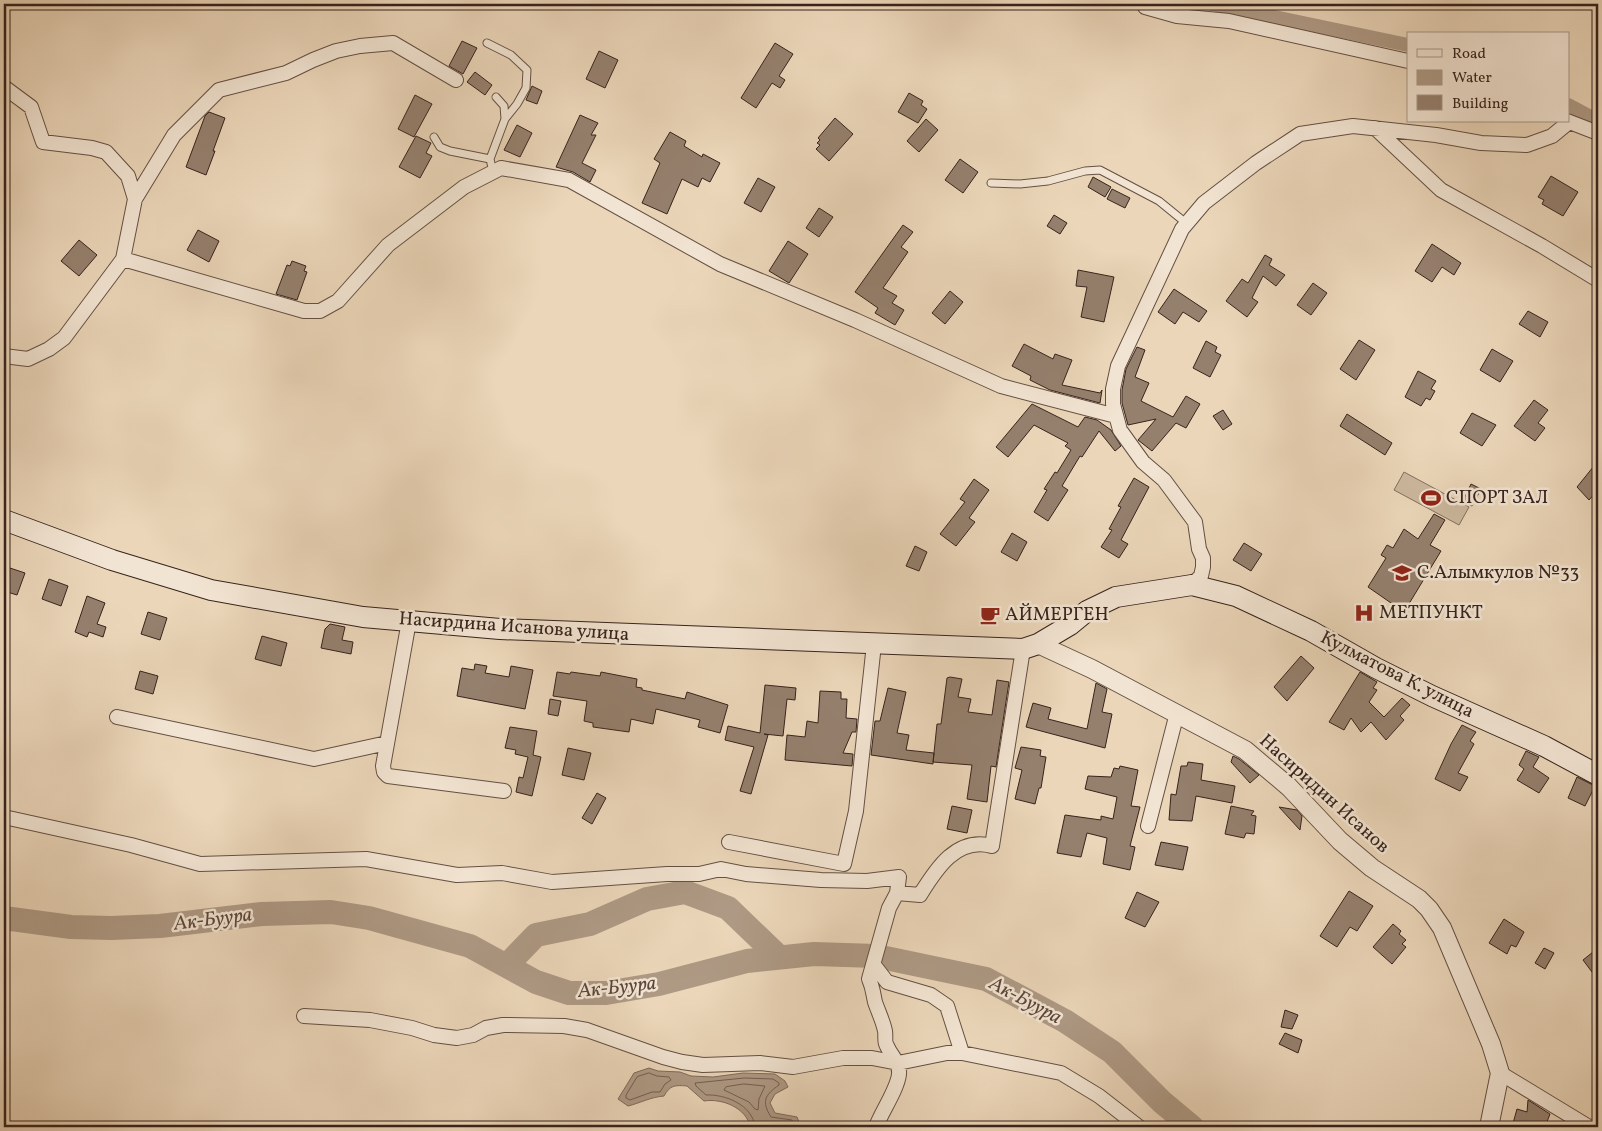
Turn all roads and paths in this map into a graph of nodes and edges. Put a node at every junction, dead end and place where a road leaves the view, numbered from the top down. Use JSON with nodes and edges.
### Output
{"nodes":[{"id":1,"x":1145,"y":5,"type":"edge"},
{"id":2,"x":487,"y":44,"type":"dead end"},
{"id":3,"x":1407,"y":61,"type":"edge"},
{"id":4,"x":456,"y":80,"type":"dead end"},
{"id":5,"x":4,"y":87,"type":"edge"},
{"id":6,"x":496,"y":97,"type":"dead end"},
{"id":7,"x":505,"y":119,"type":"junction"},
{"id":8,"x":1568,"y":122,"type":"edge"},
{"id":9,"x":1375,"y":128,"type":"junction"},
{"id":10,"x":1598,"y":133,"type":"edge"},
{"id":11,"x":434,"y":137,"type":"dead end"},
{"id":12,"x":491,"y":166,"type":"junction"},
{"id":13,"x":991,"y":183,"type":"dead end"},
{"id":14,"x":135,"y":199,"type":"junction"},
{"id":15,"x":1186,"y":223,"type":"junction"},
{"id":16,"x":123,"y":259,"type":"junction"},
{"id":17,"x":1598,"y":280,"type":"edge"},
{"id":18,"x":4,"y":356,"type":"edge"},
{"id":19,"x":1116,"y":416,"type":"junction"},
{"id":20,"x":4,"y":520,"type":"edge"},
{"id":21,"x":1192,"y":585,"type":"junction"},
{"id":22,"x":409,"y":621,"type":"junction"},
{"id":23,"x":874,"y":644,"type":"junction"},
{"id":24,"x":1031,"y":647,"type":"junction"},
{"id":25,"x":1177,"y":713,"type":"junction"},
{"id":26,"x":117,"y":717,"type":"dead end"},
{"id":27,"x":387,"y":743,"type":"junction"},
{"id":28,"x":1598,"y":775,"type":"edge"},
{"id":29,"x":504,"y":791,"type":"dead end"},
{"id":30,"x":4,"y":817,"type":"edge"},
{"id":31,"x":1148,"y":826,"type":"dead end"},
{"id":32,"x":729,"y":842,"type":"dead end"},
{"id":33,"x":897,"y":893,"type":"junction"},
{"id":34,"x":874,"y":965,"type":"junction"},
{"id":35,"x":304,"y":1016,"type":"dead end"},
{"id":36,"x":962,"y":1053,"type":"junction"},
{"id":37,"x":898,"y":1063,"type":"junction"},
{"id":38,"x":1500,"y":1073,"type":"junction"},
{"id":39,"x":876,"y":1127,"type":"edge"},
{"id":40,"x":1140,"y":1127,"type":"edge"},
{"id":41,"x":1489,"y":1127,"type":"edge"},
{"id":42,"x":1589,"y":1127,"type":"edge"}],
"edges":[{"from":1,"to":3,"type":"street"},
{"from":2,"to":7,"type":"lane"},
{"from":4,"to":14,"type":"street"},
{"from":5,"to":14,"type":"street"},
{"from":6,"to":7,"type":"lane"},
{"from":7,"to":12,"type":"lane"},
{"from":8,"to":9,"type":"street"},
{"from":8,"to":10,"type":"street"},
{"from":9,"to":15,"type":"street"},
{"from":9,"to":17,"type":"street"},
{"from":11,"to":12,"type":"lane"},
{"from":12,"to":16,"type":"street"},
{"from":12,"to":19,"type":"street"},
{"from":13,"to":15,"type":"lane"},
{"from":14,"to":16,"type":"street"},
{"from":15,"to":19,"type":"street"},
{"from":16,"to":18,"type":"street"},
{"from":19,"to":21,"type":"street"},
{"from":20,"to":22,"type":"main road","name":"Насирдина Исанова улица"},
{"from":21,"to":24,"type":"main road","name":"Кулматова К. улица"},
{"from":21,"to":28,"type":"main road","name":"Кулматова К. улица"},
{"from":22,"to":23,"type":"main road","name":"Насирдина Исанова улица"},
{"from":22,"to":27,"type":"street"},
{"from":23,"to":24,"type":"main road","name":"Насирдина Исанова улица"},
{"from":23,"to":32,"type":"street"},
{"from":24,"to":25,"type":"street","name":"Насиридин Исанов"},
{"from":24,"to":33,"type":"street"},
{"from":25,"to":31,"type":"street"},
{"from":25,"to":38,"type":"street","name":"Насиридин Исанов"},
{"from":26,"to":27,"type":"street"},
{"from":27,"to":29,"type":"street"},
{"from":30,"to":33,"type":"street"},
{"from":33,"to":34,"type":"street"},
{"from":34,"to":36,"type":"street"},
{"from":34,"to":37,"type":"street"},
{"from":35,"to":37,"type":"street"},
{"from":36,"to":37,"type":"street"},
{"from":36,"to":40,"type":"street"},
{"from":37,"to":39,"type":"street"},
{"from":38,"to":41,"type":"street"},
{"from":38,"to":42,"type":"street"}]}
